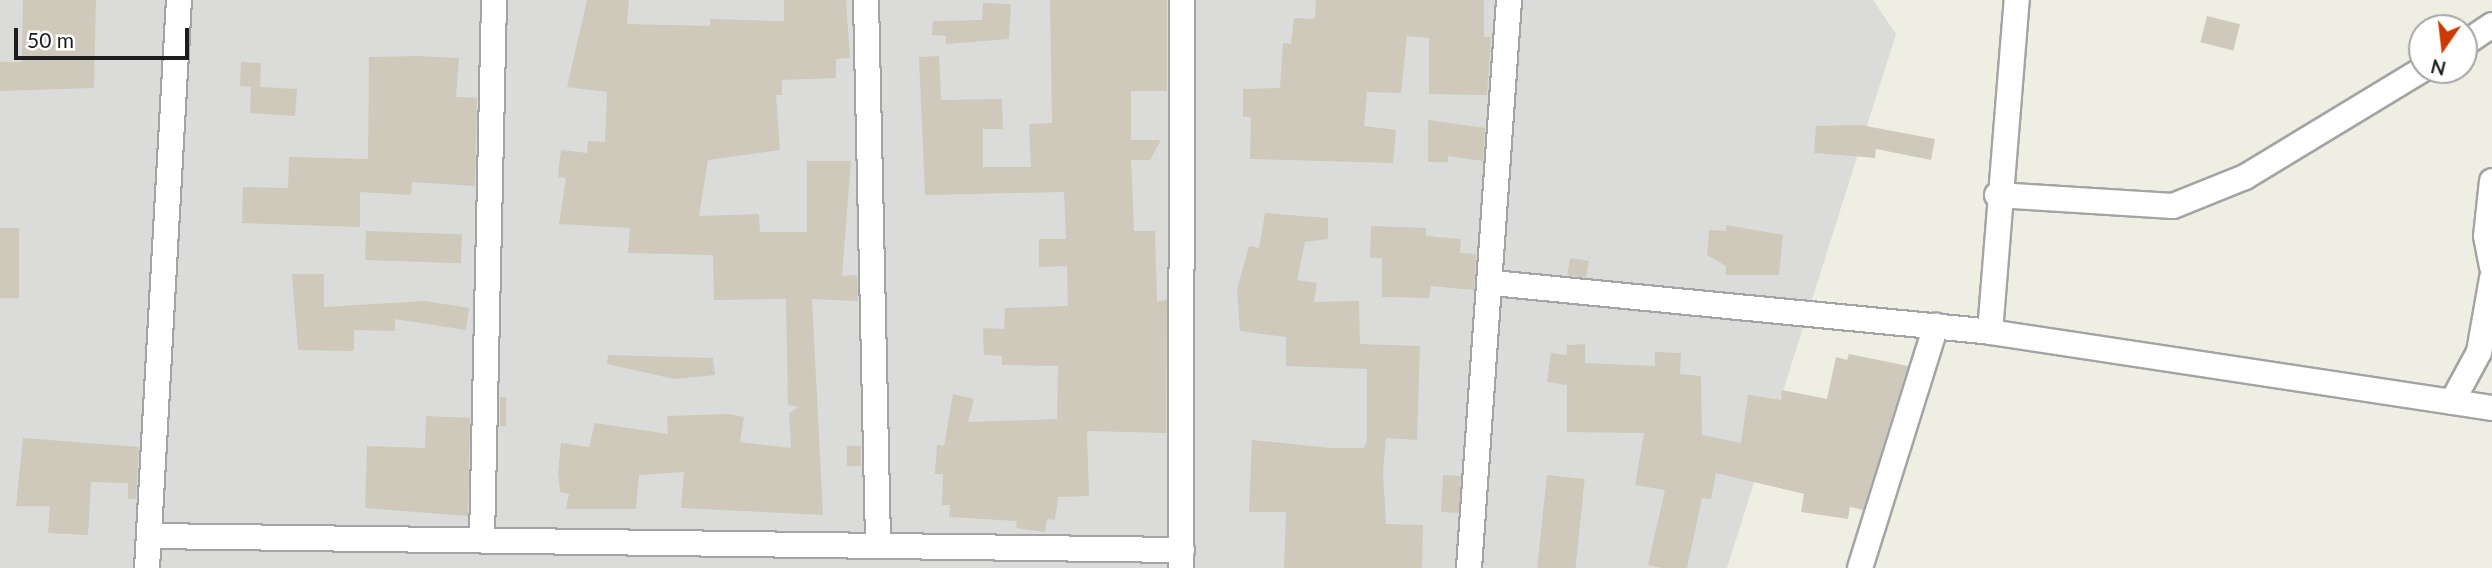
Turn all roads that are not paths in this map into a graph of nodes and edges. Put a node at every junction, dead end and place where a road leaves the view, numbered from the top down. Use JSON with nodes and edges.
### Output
{"nodes":[{"id":1,"x":179,"y":0,"type":"edge"},
{"id":2,"x":494,"y":0,"type":"edge"},
{"id":3,"x":866,"y":0,"type":"edge"},
{"id":4,"x":1182,"y":0,"type":"edge"},
{"id":5,"x":1509,"y":0,"type":"edge"},
{"id":6,"x":2017,"y":0,"type":"edge"},
{"id":7,"x":2408,"y":78,"type":"edge"},
{"id":8,"x":2492,"y":181,"type":"edge"},
{"id":9,"x":1997,"y":195,"type":"junction"},
{"id":10,"x":2492,"y":267,"type":"edge"},
{"id":11,"x":2492,"y":278,"type":"edge"},
{"id":12,"x":1493,"y":283,"type":"junction"},
{"id":13,"x":1936,"y":326,"type":"junction"},
{"id":14,"x":1990,"y":332,"type":"junction"},
{"id":15,"x":2452,"y":402,"type":"junction"},
{"id":16,"x":2492,"y":408,"type":"edge"},
{"id":17,"x":150,"y":536,"type":"junction"},
{"id":18,"x":482,"y":538,"type":"junction"},
{"id":19,"x":878,"y":543,"type":"junction"},
{"id":20,"x":1182,"y":559,"type":"edge"},
{"id":21,"x":147,"y":568,"type":"edge"},
{"id":22,"x":1469,"y":568,"type":"edge"},
{"id":23,"x":1860,"y":568,"type":"edge"}],
"edges":[{"from":1,"to":17,"type":"street"},
{"from":2,"to":18,"type":"street"},
{"from":3,"to":19,"type":"street"},
{"from":4,"to":20,"type":"street"},
{"from":5,"to":12,"type":"street"},
{"from":6,"to":9,"type":"street"},
{"from":7,"to":9,"type":"street"},
{"from":8,"to":10,"type":"street"},
{"from":9,"to":14,"type":"street"},
{"from":11,"to":15,"type":"street"},
{"from":12,"to":13,"type":"street"},
{"from":12,"to":22,"type":"street"},
{"from":13,"to":14,"type":"street"},
{"from":13,"to":23,"type":"street"},
{"from":14,"to":15,"type":"street"},
{"from":15,"to":16,"type":"street"},
{"from":17,"to":18,"type":"street"},
{"from":17,"to":21,"type":"street"},
{"from":18,"to":19,"type":"street"},
{"from":19,"to":20,"type":"street"}]}
